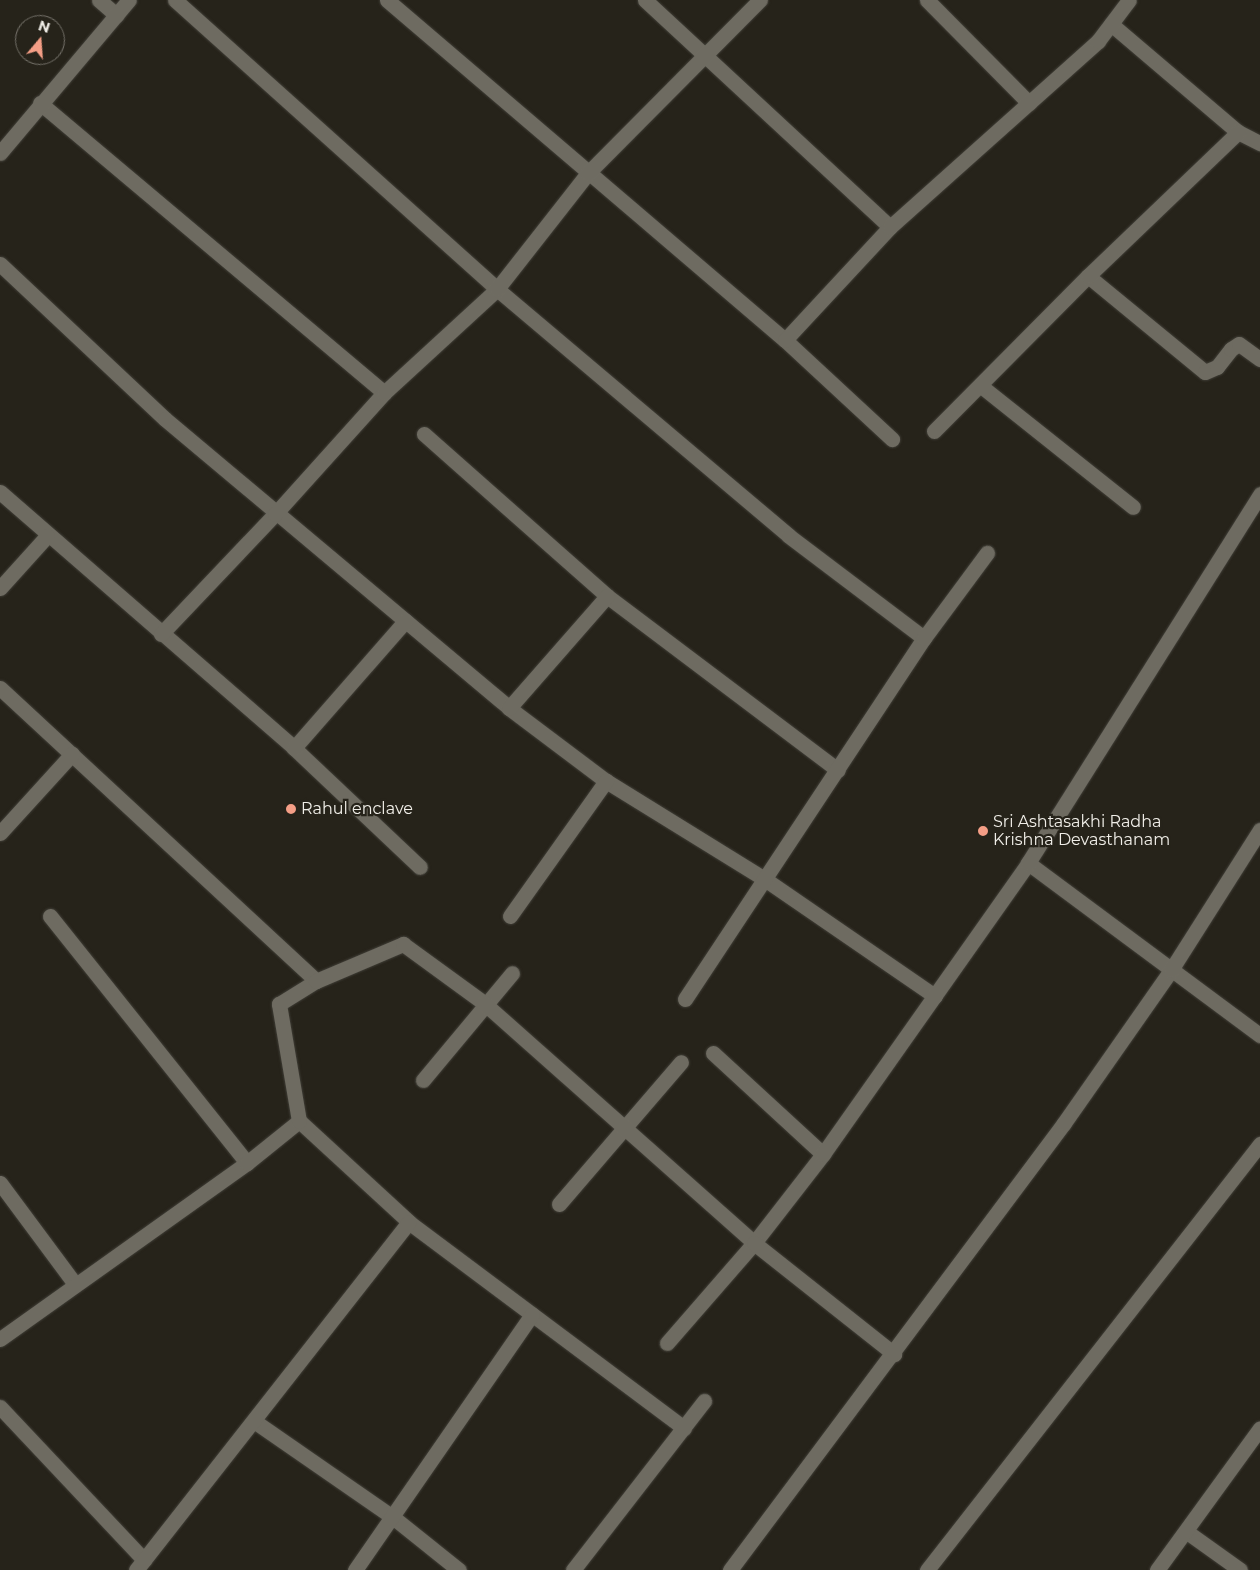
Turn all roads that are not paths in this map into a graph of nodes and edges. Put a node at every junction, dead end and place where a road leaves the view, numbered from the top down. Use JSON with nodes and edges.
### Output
{"nodes":[{"id":1,"x":99,"y":0,"type":"edge"},
{"id":2,"x":129,"y":0,"type":"edge"},
{"id":3,"x":175,"y":0,"type":"edge"},
{"id":4,"x":386,"y":0,"type":"edge"},
{"id":5,"x":646,"y":0,"type":"edge"},
{"id":6,"x":760,"y":0,"type":"edge"},
{"id":7,"x":927,"y":0,"type":"edge"},
{"id":8,"x":1130,"y":0,"type":"edge"},
{"id":9,"x":116,"y":15,"type":"junction"},
{"id":10,"x":1111,"y":24,"type":"junction"},
{"id":11,"x":704,"y":56,"type":"junction"},
{"id":12,"x":40,"y":103,"type":"junction"},
{"id":13,"x":1029,"y":103,"type":"junction"},
{"id":14,"x":1238,"y":132,"type":"junction"},
{"id":15,"x":1260,"y":143,"type":"edge"},
{"id":16,"x":0,"y":153,"type":"edge"},
{"id":17,"x":588,"y":173,"type":"junction"},
{"id":18,"x":890,"y":228,"type":"junction"},
{"id":19,"x":0,"y":264,"type":"edge"},
{"id":20,"x":1088,"y":276,"type":"junction"},
{"id":21,"x":497,"y":289,"type":"junction"},
{"id":22,"x":785,"y":340,"type":"junction"},
{"id":23,"x":1260,"y":358,"type":"edge"},
{"id":24,"x":981,"y":386,"type":"junction"},
{"id":25,"x":384,"y":393,"type":"junction"},
{"id":26,"x":934,"y":431,"type":"dead end"},
{"id":27,"x":424,"y":434,"type":"dead end"},
{"id":28,"x":892,"y":439,"type":"dead end"},
{"id":29,"x":0,"y":492,"type":"edge"},
{"id":30,"x":1260,"y":494,"type":"edge"},
{"id":31,"x":1133,"y":507,"type":"dead end"},
{"id":32,"x":275,"y":514,"type":"junction"},
{"id":33,"x":47,"y":536,"type":"junction"},
{"id":34,"x":987,"y":553,"type":"dead end"},
{"id":35,"x":0,"y":588,"type":"edge"},
{"id":36,"x":607,"y":596,"type":"junction"},
{"id":37,"x":405,"y":621,"type":"junction"},
{"id":38,"x":167,"y":638,"type":"junction"},
{"id":39,"x":924,"y":638,"type":"junction"},
{"id":40,"x":0,"y":688,"type":"edge"},
{"id":41,"x":509,"y":708,"type":"junction"},
{"id":42,"x":294,"y":748,"type":"junction"},
{"id":43,"x":72,"y":754,"type":"junction"},
{"id":44,"x":838,"y":770,"type":"junction"},
{"id":45,"x":606,"y":781,"type":"junction"},
{"id":46,"x":1260,"y":830,"type":"edge"},
{"id":47,"x":0,"y":833,"type":"edge"},
{"id":48,"x":1028,"y":862,"type":"junction"},
{"id":49,"x":420,"y":867,"type":"dead end"},
{"id":50,"x":766,"y":880,"type":"junction"},
{"id":51,"x":50,"y":916,"type":"dead end"},
{"id":52,"x":510,"y":916,"type":"dead end"},
{"id":53,"x":1171,"y":970,"type":"junction"},
{"id":54,"x":512,"y":972,"type":"dead end"},
{"id":55,"x":316,"y":981,"type":"junction"},
{"id":56,"x":935,"y":996,"type":"junction"},
{"id":57,"x":685,"y":999,"type":"dead end"},
{"id":58,"x":484,"y":1003,"type":"junction"},
{"id":59,"x":1260,"y":1034,"type":"edge"},
{"id":60,"x":713,"y":1053,"type":"dead end"},
{"id":61,"x":680,"y":1062,"type":"dead end"},
{"id":62,"x":423,"y":1080,"type":"dead end"},
{"id":63,"x":299,"y":1121,"type":"junction"},
{"id":64,"x":626,"y":1128,"type":"junction"},
{"id":65,"x":1260,"y":1144,"type":"edge"},
{"id":66,"x":823,"y":1154,"type":"junction"},
{"id":67,"x":247,"y":1163,"type":"junction"},
{"id":68,"x":0,"y":1183,"type":"edge"},
{"id":69,"x":559,"y":1204,"type":"dead end"},
{"id":70,"x":409,"y":1222,"type":"junction"},
{"id":71,"x":754,"y":1243,"type":"junction"},
{"id":72,"x":75,"y":1284,"type":"junction"},
{"id":73,"x":532,"y":1314,"type":"junction"},
{"id":74,"x":0,"y":1339,"type":"edge"},
{"id":75,"x":667,"y":1343,"type":"dead end"},
{"id":76,"x":894,"y":1354,"type":"junction"},
{"id":77,"x":704,"y":1401,"type":"dead end"},
{"id":78,"x":0,"y":1407,"type":"edge"},
{"id":79,"x":254,"y":1421,"type":"junction"},
{"id":80,"x":684,"y":1428,"type":"junction"},
{"id":81,"x":1260,"y":1428,"type":"edge"},
{"id":82,"x":394,"y":1518,"type":"junction"},
{"id":83,"x":1187,"y":1532,"type":"junction"},
{"id":84,"x":140,"y":1565,"type":"edge"},
{"id":85,"x":355,"y":1570,"type":"edge"},
{"id":86,"x":459,"y":1570,"type":"edge"},
{"id":87,"x":573,"y":1570,"type":"edge"},
{"id":88,"x":730,"y":1570,"type":"edge"},
{"id":89,"x":927,"y":1570,"type":"edge"},
{"id":90,"x":1157,"y":1570,"type":"edge"},
{"id":91,"x":1240,"y":1570,"type":"edge"}],
"edges":[{"from":1,"to":9,"type":"street"},
{"from":2,"to":9,"type":"street"},
{"from":3,"to":21,"type":"street"},
{"from":4,"to":17,"type":"street"},
{"from":5,"to":11,"type":"street"},
{"from":6,"to":11,"type":"street"},
{"from":7,"to":13,"type":"street"},
{"from":8,"to":10,"type":"street"},
{"from":9,"to":12,"type":"street"},
{"from":10,"to":13,"type":"street"},
{"from":10,"to":14,"type":"street"},
{"from":11,"to":17,"type":"street"},
{"from":11,"to":18,"type":"street"},
{"from":12,"to":16,"type":"street"},
{"from":12,"to":25,"type":"street"},
{"from":13,"to":18,"type":"street"},
{"from":14,"to":15,"type":"street"},
{"from":14,"to":20,"type":"street"},
{"from":17,"to":21,"type":"street"},
{"from":17,"to":22,"type":"street"},
{"from":18,"to":22,"type":"street"},
{"from":19,"to":32,"type":"street"},
{"from":20,"to":23,"type":"street"},
{"from":20,"to":24,"type":"street"},
{"from":21,"to":25,"type":"street"},
{"from":21,"to":39,"type":"street"},
{"from":22,"to":28,"type":"street"},
{"from":24,"to":26,"type":"street"},
{"from":24,"to":31,"type":"street"},
{"from":25,"to":32,"type":"street"},
{"from":27,"to":36,"type":"street"},
{"from":29,"to":33,"type":"street"},
{"from":30,"to":48,"type":"street"},
{"from":32,"to":37,"type":"street"},
{"from":32,"to":38,"type":"street"},
{"from":33,"to":35,"type":"street"},
{"from":33,"to":38,"type":"street"},
{"from":34,"to":39,"type":"street"},
{"from":36,"to":41,"type":"street"},
{"from":36,"to":44,"type":"street"},
{"from":37,"to":41,"type":"street"},
{"from":37,"to":42,"type":"street"},
{"from":38,"to":42,"type":"street"},
{"from":39,"to":44,"type":"street"},
{"from":40,"to":43,"type":"street"},
{"from":41,"to":45,"type":"street"},
{"from":42,"to":49,"type":"street"},
{"from":43,"to":47,"type":"street"},
{"from":43,"to":55,"type":"street"},
{"from":44,"to":50,"type":"street"},
{"from":45,"to":50,"type":"street"},
{"from":45,"to":52,"type":"street"},
{"from":46,"to":53,"type":"street"},
{"from":48,"to":53,"type":"street"},
{"from":48,"to":56,"type":"street"},
{"from":50,"to":56,"type":"street"},
{"from":50,"to":57,"type":"street"},
{"from":51,"to":67,"type":"street"},
{"from":53,"to":59,"type":"street"},
{"from":53,"to":76,"type":"street"},
{"from":54,"to":58,"type":"street"},
{"from":55,"to":58,"type":"street"},
{"from":55,"to":63,"type":"street"},
{"from":56,"to":66,"type":"street"},
{"from":58,"to":62,"type":"street"},
{"from":58,"to":64,"type":"street"},
{"from":60,"to":66,"type":"street"},
{"from":61,"to":64,"type":"street"},
{"from":63,"to":67,"type":"street"},
{"from":63,"to":70,"type":"street"},
{"from":64,"to":69,"type":"street"},
{"from":64,"to":71,"type":"street"},
{"from":65,"to":89,"type":"street"},
{"from":66,"to":71,"type":"street"},
{"from":67,"to":72,"type":"street"},
{"from":68,"to":72,"type":"street"},
{"from":70,"to":73,"type":"street"},
{"from":70,"to":79,"type":"street"},
{"from":71,"to":75,"type":"street"},
{"from":71,"to":76,"type":"street"},
{"from":72,"to":74,"type":"street"},
{"from":73,"to":80,"type":"street"},
{"from":73,"to":82,"type":"street"},
{"from":76,"to":88,"type":"street"},
{"from":77,"to":80,"type":"street"},
{"from":78,"to":84,"type":"street"},
{"from":79,"to":82,"type":"street"},
{"from":79,"to":84,"type":"street"},
{"from":80,"to":87,"type":"street"},
{"from":81,"to":83,"type":"street"},
{"from":82,"to":85,"type":"street"},
{"from":82,"to":86,"type":"street"},
{"from":83,"to":90,"type":"street"},
{"from":83,"to":91,"type":"street"}]}
